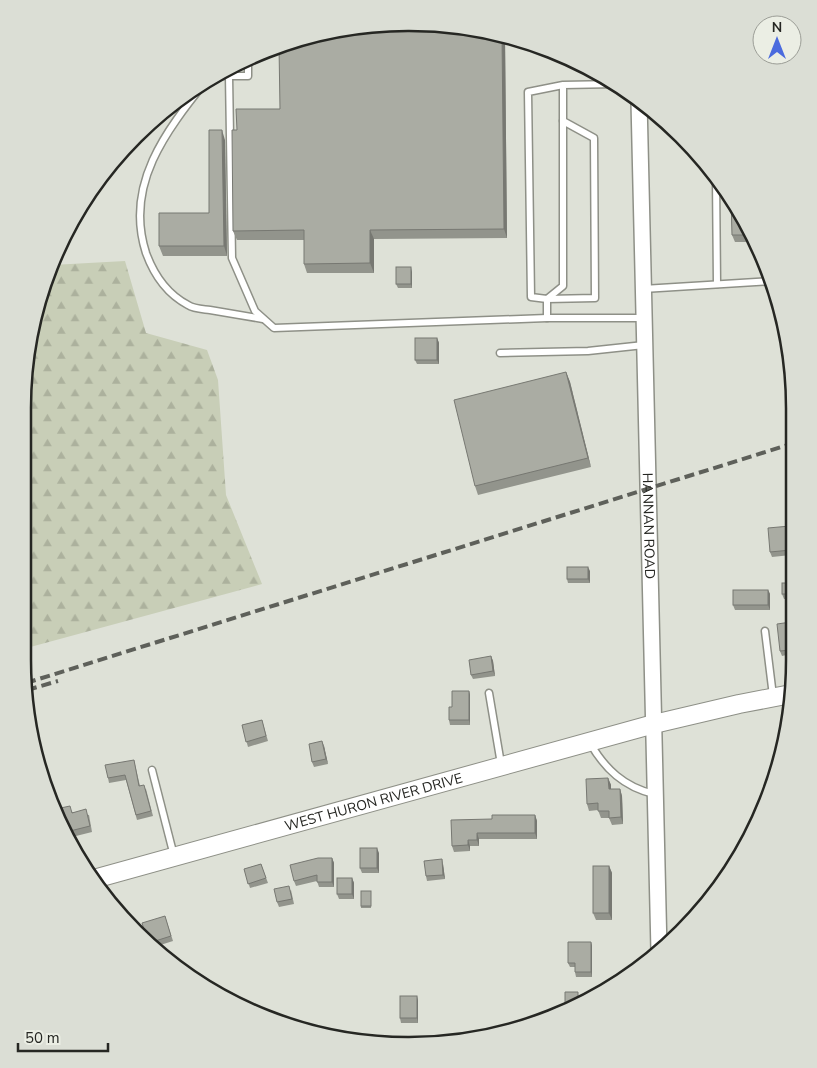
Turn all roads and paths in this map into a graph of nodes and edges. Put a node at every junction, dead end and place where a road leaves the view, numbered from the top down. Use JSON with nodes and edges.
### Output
{"nodes":[{"id":1,"x":248,"y":67,"type":"edge"},
{"id":2,"x":231,"y":76,"type":"edge"},
{"id":3,"x":229,"y":77,"type":"edge"},
{"id":4,"x":601,"y":84,"type":"edge"},
{"id":5,"x":563,"y":85,"type":"junction"},
{"id":6,"x":190,"y":101,"type":"edge"},
{"id":7,"x":639,"y":110,"type":"edge"},
{"id":8,"x":563,"y":121,"type":"junction"},
{"id":9,"x":716,"y":191,"type":"edge"},
{"id":10,"x":764,"y":281,"type":"edge"},
{"id":11,"x":717,"y":284,"type":"junction"},
{"id":12,"x":643,"y":289,"type":"junction"},
{"id":13,"x":547,"y":299,"type":"junction"},
{"id":14,"x":547,"y":318,"type":"junction"},
{"id":15,"x":644,"y":318,"type":"junction"},
{"id":16,"x":264,"y":319,"type":"junction"},
{"id":17,"x":645,"y":345,"type":"junction"},
{"id":18,"x":500,"y":353,"type":"dead end"},
{"id":19,"x":765,"y":631,"type":"dead end"},
{"id":20,"x":489,"y":693,"type":"dead end"},
{"id":21,"x":784,"y":695,"type":"edge"},
{"id":22,"x":773,"y":697,"type":"junction"},
{"id":23,"x":654,"y":724,"type":"junction"},
{"id":24,"x":590,"y":742,"type":"junction"},
{"id":25,"x":501,"y":765,"type":"junction"},
{"id":26,"x":152,"y":770,"type":"dead end"},
{"id":27,"x":654,"y":794,"type":"junction"},
{"id":28,"x":174,"y":857,"type":"junction"},
{"id":29,"x":101,"y":877,"type":"edge"},
{"id":30,"x":659,"y":941,"type":"edge"}],
"edges":[{"from":1,"to":2,"type":"lane"},
{"from":3,"to":16,"type":"lane"},
{"from":4,"to":5,"type":"lane"},
{"from":5,"to":8,"type":"lane"},
{"from":5,"to":13,"type":"lane"},
{"from":6,"to":16,"type":"lane"},
{"from":7,"to":12,"type":"street","name":"HANNAN ROAD"},
{"from":8,"to":13,"type":"lane"},
{"from":8,"to":13,"type":"lane"},
{"from":9,"to":11,"type":"lane"},
{"from":10,"to":11,"type":"lane"},
{"from":11,"to":12,"type":"lane"},
{"from":12,"to":15,"type":"street","name":"HANNAN ROAD"},
{"from":13,"to":14,"type":"lane"},
{"from":14,"to":15,"type":"lane"},
{"from":14,"to":16,"type":"lane"},
{"from":15,"to":17,"type":"street","name":"HANNAN ROAD"},
{"from":17,"to":18,"type":"lane"},
{"from":17,"to":23,"type":"street","name":"HANNAN ROAD"},
{"from":19,"to":22,"type":"lane"},
{"from":20,"to":25,"type":"lane"},
{"from":21,"to":22,"type":"main road","name":"WEST HURON RIVER DRIVE"},
{"from":22,"to":23,"type":"main road","name":"WEST HURON RIVER DRIVE"},
{"from":23,"to":24,"type":"main road","name":"WEST HURON RIVER DRIVE"},
{"from":23,"to":27,"type":"street","name":"HANNAN ROAD"},
{"from":24,"to":25,"type":"main road","name":"WEST HURON RIVER DRIVE"},
{"from":24,"to":27,"type":"lane"},
{"from":25,"to":28,"type":"main road","name":"WEST HURON RIVER DRIVE"},
{"from":26,"to":28,"type":"lane"},
{"from":27,"to":30,"type":"street","name":"HANNAN ROAD"},
{"from":28,"to":29,"type":"main road","name":"WEST HURON RIVER DRIVE"}]}
